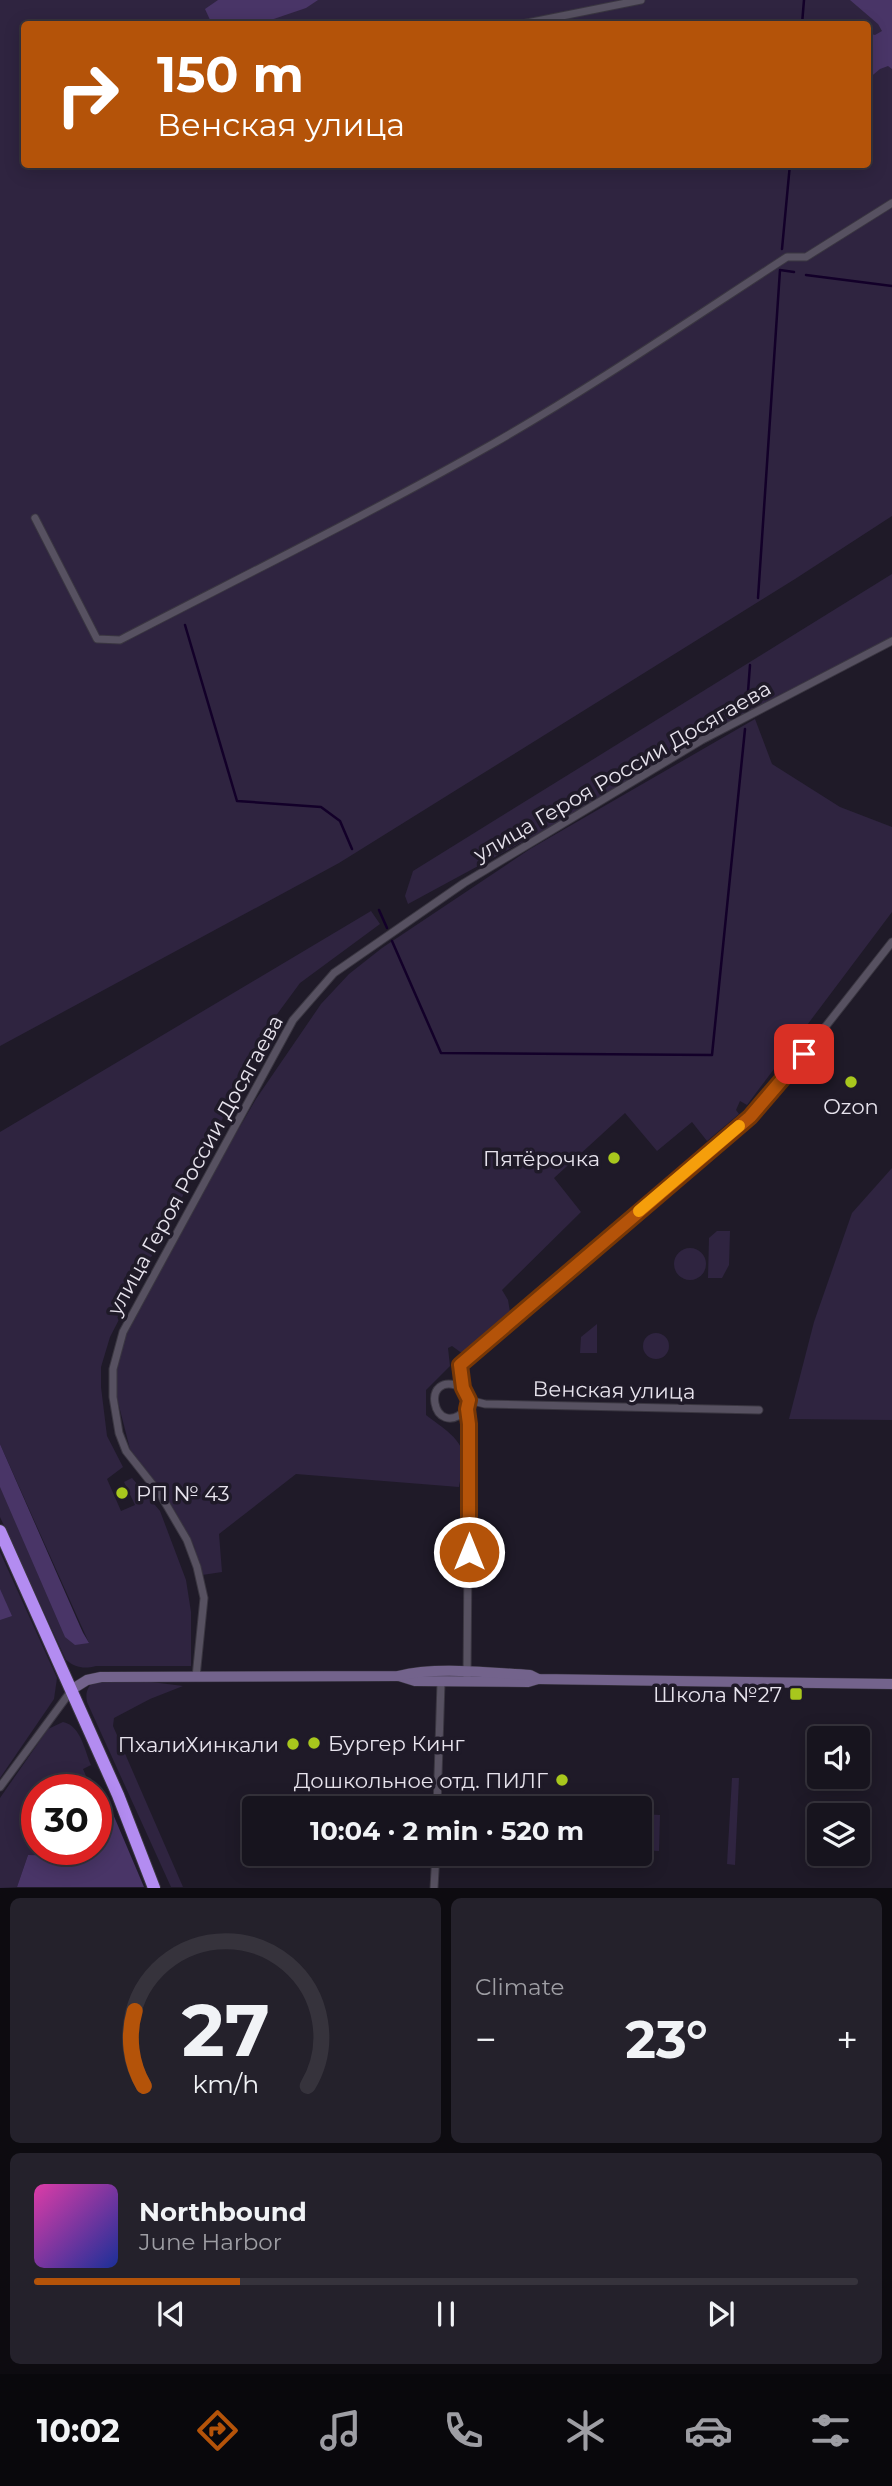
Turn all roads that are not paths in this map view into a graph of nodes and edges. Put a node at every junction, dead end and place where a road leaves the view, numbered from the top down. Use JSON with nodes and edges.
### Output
{"nodes":[{"id":1,"x":641,"y":0,"type":"edge"},
{"id":2,"x":537,"y":21,"type":"edge"},
{"id":3,"x":892,"y":203,"type":"edge"},
{"id":4,"x":35,"y":517,"type":"dead end"},
{"id":5,"x":892,"y":641,"type":"edge"},
{"id":6,"x":892,"y":942,"type":"edge"},
{"id":7,"x":463,"y":1388,"type":"junction"},
{"id":8,"x":468,"y":1404,"type":"junction"},
{"id":9,"x":759,"y":1410,"type":"dead end"},
{"id":10,"x":0,"y":1531,"type":"edge"},
{"id":11,"x":398,"y":1676,"type":"junction"},
{"id":12,"x":197,"y":1677,"type":"junction"},
{"id":13,"x":467,"y":1677,"type":"junction"},
{"id":14,"x":441,"y":1682,"type":"junction"},
{"id":15,"x":892,"y":1684,"type":"edge"},
{"id":16,"x":71,"y":1690,"type":"junction"},
{"id":17,"x":0,"y":1787,"type":"edge"},
{"id":18,"x":437,"y":1796,"type":"edge"},
{"id":19,"x":435,"y":1866,"type":"edge"},
{"id":20,"x":154,"y":1888,"type":"edge"},
{"id":21,"x":434,"y":1888,"type":"edge"}],
"edges":[{"from":1,"to":2,"type":"street"},
{"from":3,"to":4,"type":"street"},
{"from":5,"to":12,"type":"street","name":"улица Героя России Досягаева"},
{"from":6,"to":7,"type":"street"},
{"from":7,"to":8,"type":"street"},
{"from":7,"to":8,"type":"street"},
{"from":8,"to":9,"type":"street","name":"Венская улица"},
{"from":8,"to":13,"type":"street"},
{"from":10,"to":16,"type":"highway"},
{"from":11,"to":12,"type":"street"},
{"from":11,"to":13,"type":"street"},
{"from":11,"to":14,"type":"street"},
{"from":12,"to":16,"type":"street"},
{"from":13,"to":14,"type":"street"},
{"from":13,"to":15,"type":"street"},
{"from":14,"to":18,"type":"street"},
{"from":16,"to":17,"type":"street"},
{"from":16,"to":20,"type":"highway"},
{"from":19,"to":21,"type":"street"}]}
